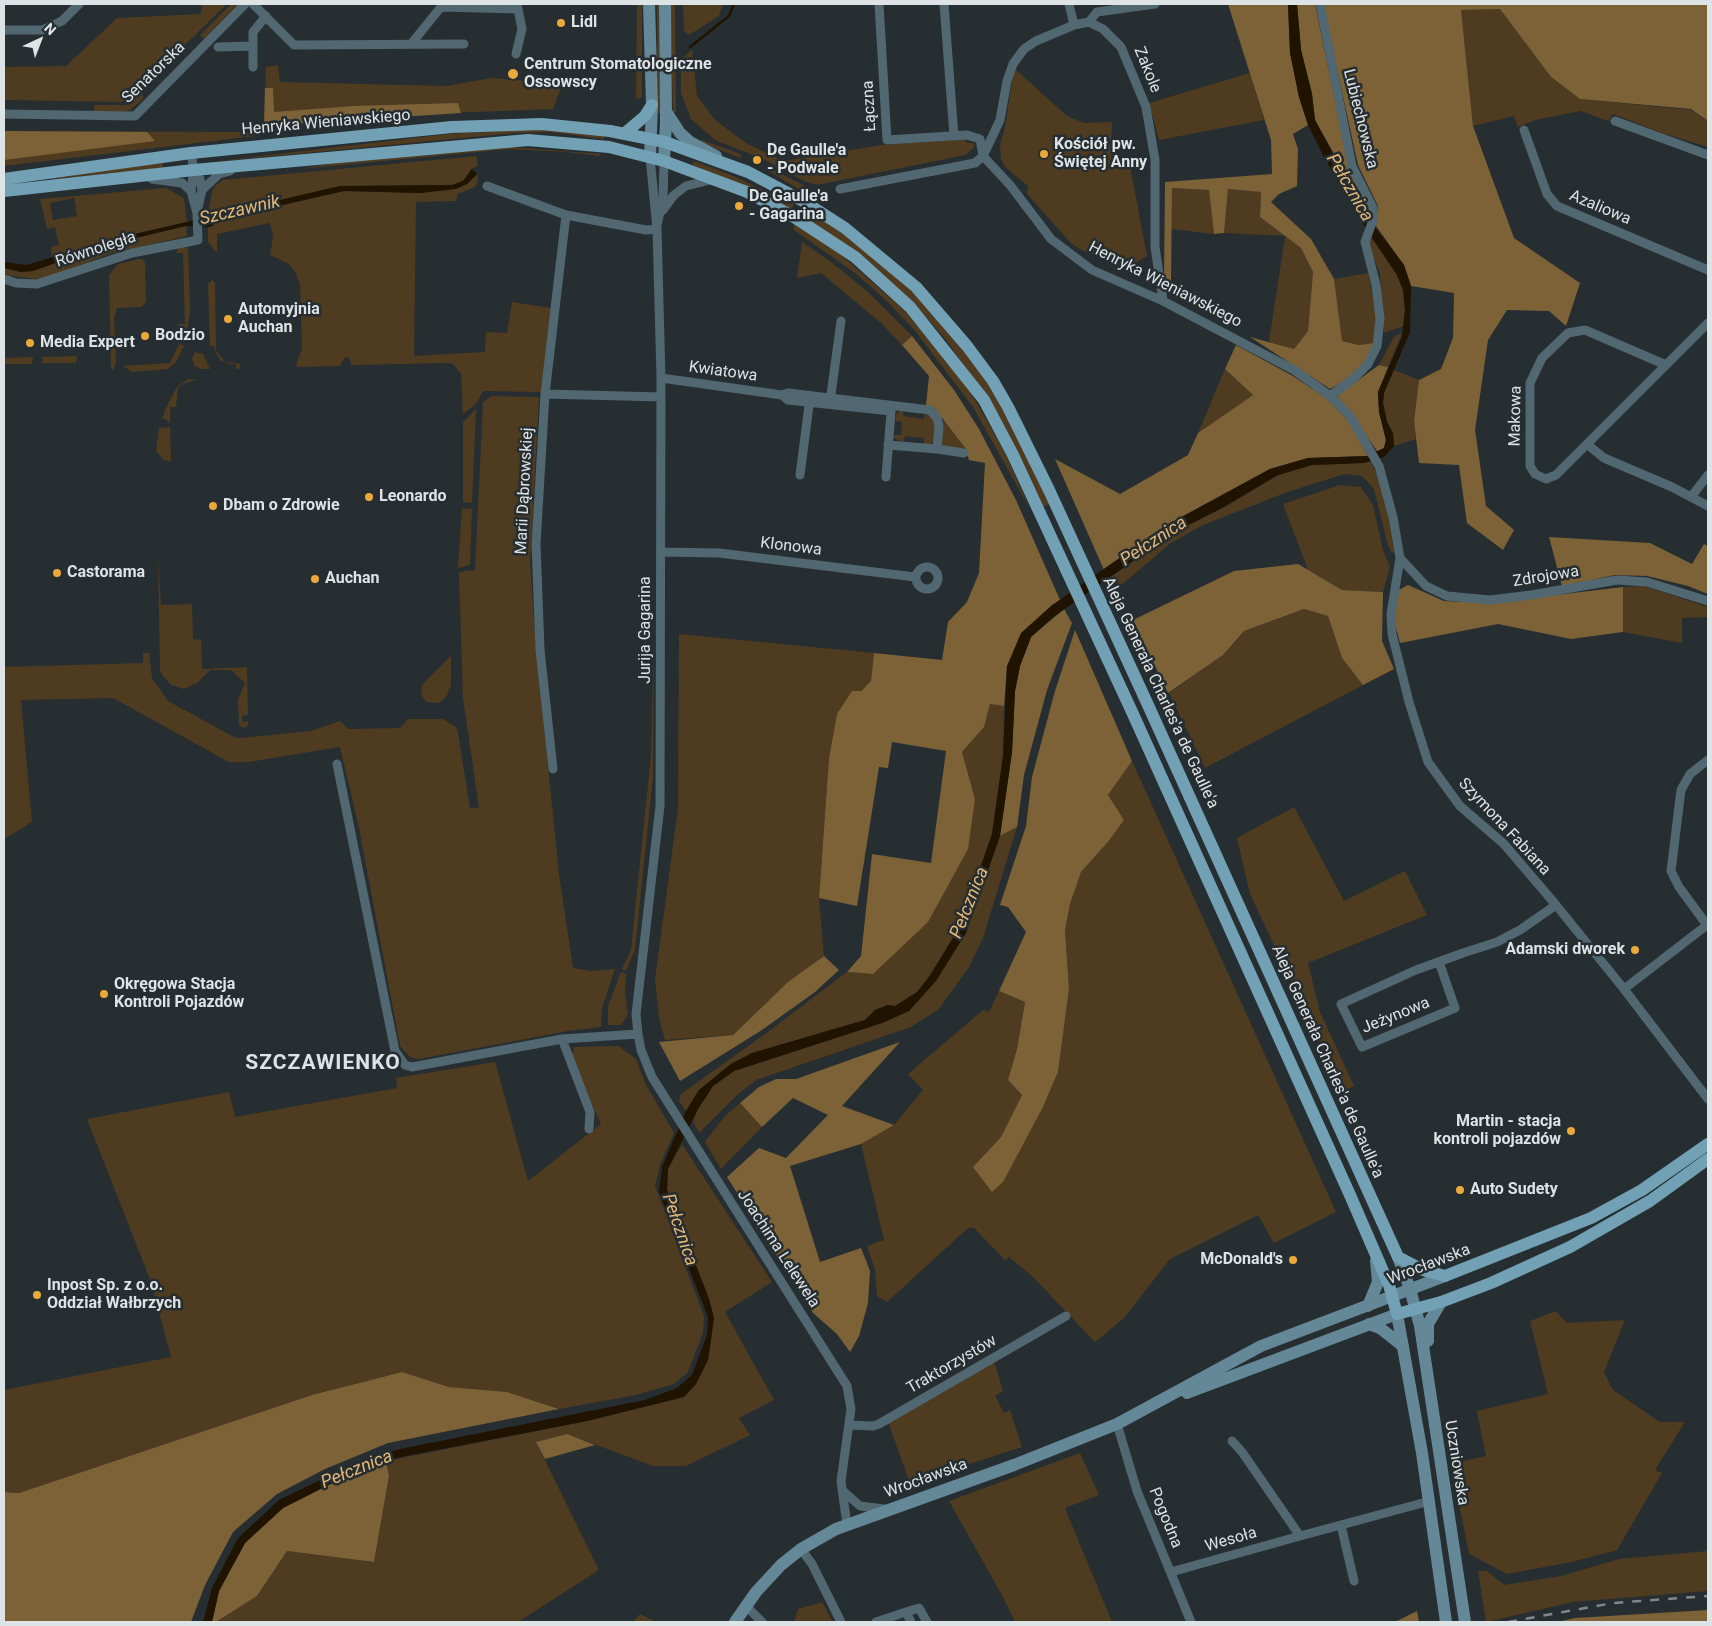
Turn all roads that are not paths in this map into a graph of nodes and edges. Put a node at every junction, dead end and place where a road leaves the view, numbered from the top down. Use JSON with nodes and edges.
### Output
{"nodes":[{"id":1,"x":79,"y":4,"type":"edge"},
{"id":2,"x":245,"y":4,"type":"edge"},
{"id":3,"x":253,"y":4,"type":"edge"},
{"id":4,"x":649,"y":4,"type":"edge"},
{"id":5,"x":665,"y":4,"type":"edge"},
{"id":6,"x":879,"y":4,"type":"edge"},
{"id":7,"x":944,"y":4,"type":"edge"},
{"id":8,"x":1069,"y":4,"type":"edge"},
{"id":9,"x":1156,"y":4,"type":"edge"},
{"id":10,"x":1320,"y":4,"type":"edge"},
{"id":11,"x":518,"y":6,"type":"edge"},
{"id":12,"x":266,"y":16,"type":"junction"},
{"id":13,"x":1089,"y":22,"type":"junction"},
{"id":14,"x":1074,"y":25,"type":"junction"},
{"id":15,"x":4,"y":30,"type":"edge"},
{"id":16,"x":411,"y":44,"type":"junction"},
{"id":17,"x":464,"y":44,"type":"dead end"},
{"id":18,"x":253,"y":46,"type":"junction"},
{"id":19,"x":218,"y":47,"type":"dead end"},
{"id":20,"x":516,"y":54,"type":"dead end"},
{"id":21,"x":253,"y":67,"type":"dead end"},
{"id":22,"x":652,"y":105,"type":"junction"},
{"id":23,"x":666,"y":111,"type":"junction"},
{"id":24,"x":4,"y":114,"type":"edge"},
{"id":25,"x":1615,"y":121,"type":"dead end"},
{"id":26,"x":1524,"y":130,"type":"dead end"},
{"id":27,"x":625,"y":134,"type":"junction"},
{"id":28,"x":954,"y":136,"type":"junction"},
{"id":29,"x":651,"y":139,"type":"junction"},
{"id":30,"x":665,"y":142,"type":"junction"},
{"id":31,"x":191,"y":153,"type":"junction"},
{"id":32,"x":1708,"y":155,"type":"edge"},
{"id":33,"x":983,"y":156,"type":"junction"},
{"id":34,"x":650,"y":157,"type":"junction"},
{"id":35,"x":664,"y":161,"type":"junction"},
{"id":36,"x":250,"y":165,"type":"junction"},
{"id":37,"x":194,"y":170,"type":"junction"},
{"id":38,"x":743,"y":170,"type":"junction"},
{"id":39,"x":131,"y":178,"type":"junction"},
{"id":40,"x":714,"y":179,"type":"junction"},
{"id":41,"x":4,"y":180,"type":"edge"},
{"id":42,"x":487,"y":186,"type":"dead end"},
{"id":43,"x":202,"y":190,"type":"junction"},
{"id":44,"x":840,"y":190,"type":"dead end"},
{"id":45,"x":4,"y":191,"type":"edge"},
{"id":46,"x":191,"y":191,"type":"junction"},
{"id":47,"x":661,"y":212,"type":"junction"},
{"id":48,"x":197,"y":213,"type":"junction"},
{"id":49,"x":566,"y":215,"type":"junction"},
{"id":50,"x":657,"y":227,"type":"junction"},
{"id":51,"x":1708,"y":270,"type":"edge"},
{"id":52,"x":4,"y":279,"type":"edge"},
{"id":53,"x":1163,"y":301,"type":"junction"},
{"id":54,"x":840,"y":321,"type":"dead end"},
{"id":55,"x":1708,"y":323,"type":"edge"},
{"id":56,"x":1666,"y":365,"type":"junction"},
{"id":57,"x":661,"y":378,"type":"junction"},
{"id":58,"x":545,"y":394,"type":"junction"},
{"id":59,"x":1330,"y":396,"type":"junction"},
{"id":60,"x":661,"y":397,"type":"junction"},
{"id":61,"x":810,"y":399,"type":"junction"},
{"id":62,"x":830,"y":401,"type":"junction"},
{"id":63,"x":892,"y":408,"type":"junction"},
{"id":64,"x":888,"y":445,"type":"junction"},
{"id":65,"x":1588,"y":445,"type":"junction"},
{"id":66,"x":937,"y":449,"type":"junction"},
{"id":67,"x":964,"y":453,"type":"dead end"},
{"id":68,"x":800,"y":475,"type":"dead end"},
{"id":69,"x":1708,"y":475,"type":"edge"},
{"id":70,"x":886,"y":477,"type":"dead end"},
{"id":71,"x":1691,"y":497,"type":"junction"},
{"id":72,"x":1708,"y":506,"type":"edge"},
{"id":73,"x":662,"y":552,"type":"junction"},
{"id":74,"x":1400,"y":558,"type":"junction"},
{"id":75,"x":915,"y":577,"type":"dead end"},
{"id":76,"x":1708,"y":601,"type":"edge"},
{"id":77,"x":1708,"y":760,"type":"edge"},
{"id":78,"x":337,"y":764,"type":"dead end"},
{"id":79,"x":554,"y":769,"type":"dead end"},
{"id":80,"x":1556,"y":905,"type":"junction"},
{"id":81,"x":1708,"y":926,"type":"edge"},
{"id":82,"x":1439,"y":962,"type":"junction"},
{"id":83,"x":1624,"y":989,"type":"junction"},
{"id":84,"x":638,"y":1034,"type":"junction"},
{"id":85,"x":562,"y":1039,"type":"junction"},
{"id":86,"x":1708,"y":1099,"type":"edge"},
{"id":87,"x":1329,"y":1106,"type":"junction"},
{"id":88,"x":1312,"y":1113,"type":"junction"},
{"id":89,"x":589,"y":1129,"type":"dead end"},
{"id":90,"x":1708,"y":1144,"type":"edge"},
{"id":91,"x":1708,"y":1159,"type":"edge"},
{"id":92,"x":1373,"y":1249,"type":"junction"},
{"id":93,"x":1398,"y":1257,"type":"junction"},
{"id":94,"x":1445,"y":1276,"type":"junction"},
{"id":95,"x":1410,"y":1289,"type":"junction"},
{"id":96,"x":1393,"y":1296,"type":"junction"},
{"id":97,"x":1441,"y":1302,"type":"junction"},
{"id":98,"x":1368,"y":1306,"type":"junction"},
{"id":99,"x":1415,"y":1308,"type":"junction"},
{"id":100,"x":1397,"y":1314,"type":"junction"},
{"id":101,"x":1066,"y":1316,"type":"dead end"},
{"id":102,"x":1369,"y":1324,"type":"junction"},
{"id":103,"x":1403,"y":1346,"type":"junction"},
{"id":104,"x":1425,"y":1361,"type":"junction"},
{"id":105,"x":1156,"y":1404,"type":"junction"},
{"id":106,"x":1117,"y":1424,"type":"junction"},
{"id":107,"x":850,"y":1425,"type":"junction"},
{"id":108,"x":1232,"y":1441,"type":"dead end"},
{"id":109,"x":843,"y":1491,"type":"junction"},
{"id":110,"x":1430,"y":1501,"type":"junction"},
{"id":111,"x":892,"y":1508,"type":"junction"},
{"id":112,"x":847,"y":1524,"type":"junction"},
{"id":113,"x":1341,"y":1524,"type":"junction"},
{"id":114,"x":1300,"y":1536,"type":"junction"},
{"id":115,"x":801,"y":1549,"type":"junction"},
{"id":116,"x":1171,"y":1572,"type":"junction"},
{"id":117,"x":1354,"y":1581,"type":"dead end"},
{"id":118,"x":745,"y":1605,"type":"junction"},
{"id":119,"x":906,"y":1612,"type":"junction"},
{"id":120,"x":735,"y":1622,"type":"edge"},
{"id":121,"x":762,"y":1622,"type":"edge"},
{"id":122,"x":841,"y":1622,"type":"edge"},
{"id":123,"x":876,"y":1622,"type":"edge"},
{"id":124,"x":911,"y":1622,"type":"edge"},
{"id":125,"x":928,"y":1622,"type":"edge"},
{"id":126,"x":1191,"y":1622,"type":"edge"},
{"id":127,"x":1446,"y":1622,"type":"edge"},
{"id":128,"x":1465,"y":1622,"type":"edge"}],
"edges":[{"from":1,"to":15,"type":"street"},
{"from":2,"to":24,"type":"street","name":"Senatorska"},
{"from":3,"to":12,"type":"street"},
{"from":4,"to":22,"type":"main road"},
{"from":5,"to":23,"type":"main road"},
{"from":6,"to":28,"type":"street","name":"Łączna"},
{"from":7,"to":28,"type":"street"},
{"from":8,"to":14,"type":"street"},
{"from":9,"to":13,"type":"street"},
{"from":10,"to":59,"type":"street","name":"Lubiechowska"},
{"from":11,"to":16,"type":"street"},
{"from":11,"to":20,"type":"street"},
{"from":12,"to":16,"type":"street"},
{"from":12,"to":18,"type":"street"},
{"from":13,"to":14,"type":"street"},
{"from":13,"to":53,"type":"street","name":"Zakole"},
{"from":14,"to":33,"type":"street"},
{"from":16,"to":17,"type":"street"},
{"from":18,"to":19,"type":"street"},
{"from":18,"to":21,"type":"street"},
{"from":22,"to":27,"type":"main road"},
{"from":22,"to":29,"type":"main road"},
{"from":23,"to":30,"type":"main road"},
{"from":23,"to":38,"type":"main road"},
{"from":25,"to":32,"type":"street"},
{"from":26,"to":51,"type":"street","name":"Azaliowa"},
{"from":27,"to":29,"type":"main road","name":"Henryka Wieniawskiego"},
{"from":27,"to":31,"type":"main road","name":"Henryka Wieniawskiego"},
{"from":28,"to":33,"type":"street","name":"Łączna"},
{"from":29,"to":30,"type":"main road","name":"Henryka Wieniawskiego"},
{"from":29,"to":34,"type":"main road"},
{"from":30,"to":35,"type":"main road"},
{"from":30,"to":38,"type":"main road","name":"Aleja Generała Charles'a de Gaulle'a"},
{"from":31,"to":37,"type":"street"},
{"from":31,"to":41,"type":"main road","name":"Henryka Wieniawskiego"},
{"from":33,"to":44,"type":"street"},
{"from":33,"to":53,"type":"street","name":"Henryka Wieniawskiego"},
{"from":34,"to":35,"type":"main road","name":"Henryka Wieniawskiego"},
{"from":34,"to":36,"type":"main road","name":"Henryka Wieniawskiego"},
{"from":34,"to":50,"type":"street","name":"Jurija Gagarina"},
{"from":35,"to":40,"type":"main road","name":"Aleja Generała Charles'a de Gaulle'a"},
{"from":35,"to":47,"type":"street","name":"Jurija Gagarina"},
{"from":36,"to":37,"type":"main road","name":"Henryka Wieniawskiego"},
{"from":36,"to":43,"type":"street"},
{"from":37,"to":39,"type":"main road","name":"Henryka Wieniawskiego"},
{"from":37,"to":43,"type":"street"},
{"from":37,"to":46,"type":"street"},
{"from":38,"to":87,"type":"main road","name":"Aleja Generała Charles'a de Gaulle'a"},
{"from":39,"to":45,"type":"main road","name":"Henryka Wieniawskiego"},
{"from":39,"to":46,"type":"street"},
{"from":40,"to":47,"type":"street"},
{"from":40,"to":88,"type":"main road","name":"Aleja Generała Charles'a de Gaulle'a"},
{"from":42,"to":49,"type":"street"},
{"from":43,"to":48,"type":"street"},
{"from":46,"to":48,"type":"street"},
{"from":47,"to":50,"type":"street","name":"Jurija Gagarina"},
{"from":48,"to":52,"type":"street","name":"Równoległa"},
{"from":49,"to":50,"type":"street"},
{"from":49,"to":58,"type":"street","name":"Marii Dąbrowskiej"},
{"from":50,"to":57,"type":"street","name":"Jurija Gagarina"},
{"from":53,"to":59,"type":"street","name":"Henryka Wieniawskiego"},
{"from":54,"to":62,"type":"street"},
{"from":55,"to":56,"type":"street"},
{"from":56,"to":65,"type":"street"},
{"from":56,"to":65,"type":"street","name":"Makowa"},
{"from":57,"to":60,"type":"street","name":"Jurija Gagarina"},
{"from":57,"to":61,"type":"street","name":"Kwiatowa"},
{"from":58,"to":60,"type":"street"},
{"from":58,"to":79,"type":"street","name":"Marii Dąbrowskiej"},
{"from":59,"to":74,"type":"street","name":"Henryka Wieniawskiego"},
{"from":60,"to":73,"type":"street","name":"Jurija Gagarina"},
{"from":61,"to":62,"type":"street","name":"Kwiatowa"},
{"from":61,"to":68,"type":"street"},
{"from":62,"to":63,"type":"street","name":"Kwiatowa"},
{"from":63,"to":64,"type":"street"},
{"from":63,"to":66,"type":"street","name":"Kwiatowa"},
{"from":64,"to":66,"type":"street"},
{"from":64,"to":70,"type":"street"},
{"from":65,"to":71,"type":"street"},
{"from":66,"to":67,"type":"street"},
{"from":69,"to":71,"type":"street"},
{"from":71,"to":72,"type":"street"},
{"from":73,"to":75,"type":"street","name":"Klonowa"},
{"from":73,"to":84,"type":"street","name":"Jurija Gagarina"},
{"from":74,"to":76,"type":"street","name":"Zdrojowa"},
{"from":74,"to":80,"type":"street","name":"Szymona Fabiana"},
{"from":77,"to":81,"type":"street"},
{"from":78,"to":85,"type":"street"},
{"from":80,"to":82,"type":"street","name":"Jeżynowa"},
{"from":80,"to":83,"type":"street","name":"Szymona Fabiana"},
{"from":81,"to":83,"type":"street"},
{"from":82,"to":82,"type":"street","name":"Jeżynowa"},
{"from":83,"to":86,"type":"street","name":"Szymona Fabiana"},
{"from":84,"to":85,"type":"street"},
{"from":84,"to":107,"type":"street","name":"Joachima Lelewela"},
{"from":85,"to":89,"type":"street"},
{"from":87,"to":88,"type":"main road"},
{"from":87,"to":93,"type":"main road","name":"Aleja Generała Charles'a de Gaulle'a"},
{"from":88,"to":92,"type":"main road","name":"Aleja Generała Charles'a de Gaulle'a"},
{"from":90,"to":94,"type":"main road","name":"Wrocławska"},
{"from":91,"to":97,"type":"main road","name":"Wrocławska"},
{"from":92,"to":96,"type":"main road","name":"Aleja Generała Charles'a de Gaulle'a"},
{"from":92,"to":98,"type":"main road"},
{"from":93,"to":94,"type":"main road"},
{"from":93,"to":95,"type":"main road","name":"Aleja Generała Charles'a de Gaulle'a"},
{"from":94,"to":95,"type":"main road","name":"Wrocławska"},
{"from":95,"to":96,"type":"main road","name":"Wrocławska"},
{"from":95,"to":99,"type":"main road","name":"Aleja Generała Charles'a de Gaulle'a"},
{"from":96,"to":98,"type":"main road","name":"Wrocławska"},
{"from":96,"to":100,"type":"main road","name":"Aleja Generała Charles'a de Gaulle'a"},
{"from":97,"to":99,"type":"main road","name":"Wrocławska"},
{"from":97,"to":104,"type":"main road"},
{"from":98,"to":105,"type":"main road","name":"Wrocławska"},
{"from":99,"to":100,"type":"main road","name":"Wrocławska"},
{"from":99,"to":104,"type":"main road","name":"Uczniowska"},
{"from":100,"to":102,"type":"main road","name":"Wrocławska"},
{"from":100,"to":103,"type":"main road","name":"Uczniowska"},
{"from":101,"to":107,"type":"street","name":"Traktorzystów"},
{"from":102,"to":103,"type":"main road"},
{"from":102,"to":105,"type":"main road","name":"Wrocławska"},
{"from":103,"to":110,"type":"main road","name":"Uczniowska"},
{"from":104,"to":128,"type":"main road","name":"Uczniowska"},
{"from":105,"to":106,"type":"main road","name":"Wrocławska"},
{"from":106,"to":111,"type":"main road","name":"Wrocławska"},
{"from":106,"to":116,"type":"street","name":"Pogodna"},
{"from":107,"to":109,"type":"street","name":"Joachima Lelewela"},
{"from":108,"to":114,"type":"street"},
{"from":109,"to":111,"type":"street"},
{"from":109,"to":112,"type":"street","name":"Joachima Lelewela"},
{"from":110,"to":113,"type":"street","name":"Wesoła"},
{"from":110,"to":127,"type":"main road","name":"Uczniowska"},
{"from":111,"to":112,"type":"main road","name":"Wrocławska"},
{"from":112,"to":115,"type":"main road","name":"Wrocławska"},
{"from":113,"to":114,"type":"street","name":"Wesoła"},
{"from":113,"to":117,"type":"street"},
{"from":114,"to":116,"type":"street","name":"Wesoła"},
{"from":115,"to":118,"type":"main road","name":"Wrocławska"},
{"from":115,"to":122,"type":"street"},
{"from":116,"to":126,"type":"street","name":"Pogodna"},
{"from":118,"to":120,"type":"main road","name":"Wrocławska"},
{"from":118,"to":121,"type":"street"},
{"from":119,"to":123,"type":"street"},
{"from":119,"to":124,"type":"street"},
{"from":119,"to":125,"type":"street"}]}
